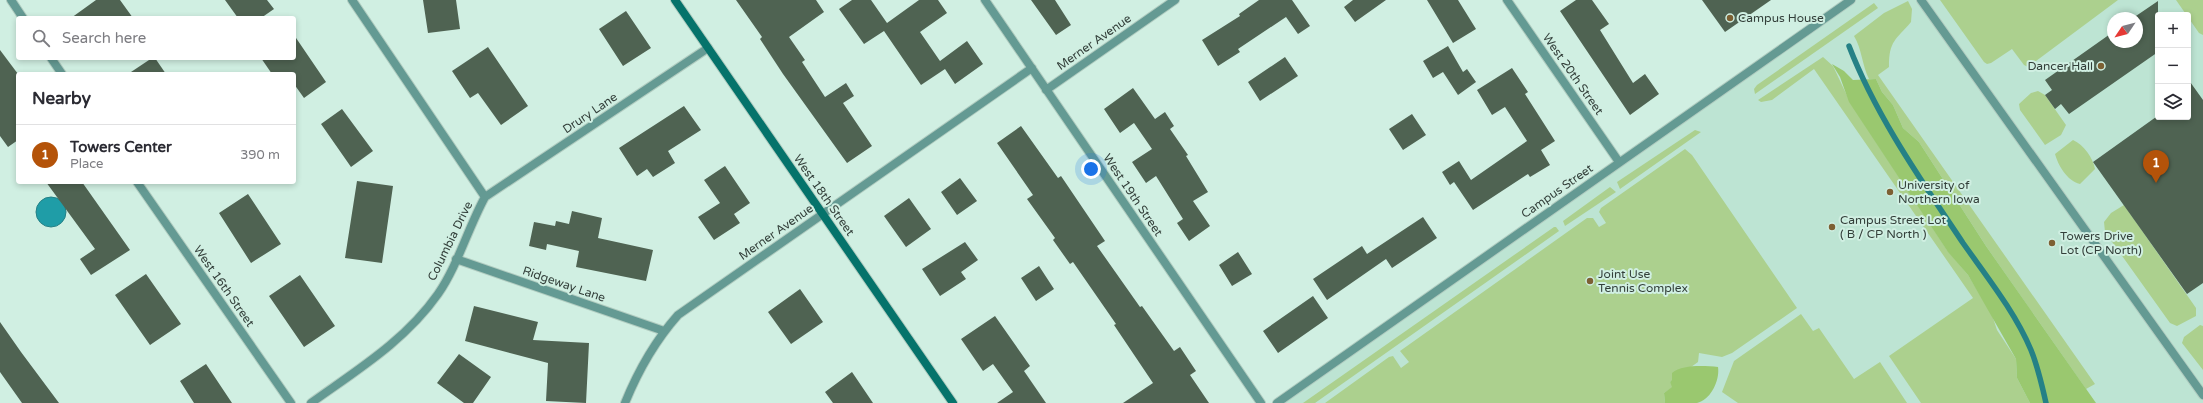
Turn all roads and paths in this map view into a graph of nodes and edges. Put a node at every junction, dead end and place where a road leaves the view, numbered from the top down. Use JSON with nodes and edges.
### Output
{"nodes":[{"id":1,"x":11,"y":0,"type":"edge"},
{"id":2,"x":352,"y":0,"type":"edge"},
{"id":3,"x":675,"y":0,"type":"edge"},
{"id":4,"x":985,"y":0,"type":"edge"},
{"id":5,"x":1175,"y":0,"type":"edge"},
{"id":6,"x":1507,"y":0,"type":"edge"},
{"id":7,"x":1851,"y":0,"type":"edge"},
{"id":8,"x":1921,"y":0,"type":"edge"},
{"id":9,"x":22,"y":16,"type":"edge"},
{"id":10,"x":708,"y":48,"type":"junction"},
{"id":11,"x":52,"y":60,"type":"edge"},
{"id":12,"x":1032,"y":68,"type":"junction"},
{"id":13,"x":61,"y":72,"type":"edge"},
{"id":14,"x":1046,"y":90,"type":"junction"},
{"id":15,"x":1619,"y":162,"type":"junction"},
{"id":16,"x":138,"y":184,"type":"edge"},
{"id":17,"x":485,"y":198,"type":"junction"},
{"id":18,"x":823,"y":214,"type":"junction"},
{"id":19,"x":456,"y":259,"type":"junction"},
{"id":20,"x":664,"y":331,"type":"junction"},
{"id":21,"x":2203,"y":396,"type":"edge"},
{"id":22,"x":291,"y":403,"type":"edge"},
{"id":23,"x":312,"y":403,"type":"edge"},
{"id":24,"x":625,"y":403,"type":"edge"},
{"id":25,"x":953,"y":403,"type":"edge"},
{"id":26,"x":1261,"y":403,"type":"edge"},
{"id":27,"x":1278,"y":403,"type":"edge"}],
"edges":[{"from":1,"to":9,"type":"street"},
{"from":2,"to":17,"type":"street","name":"Columbia Drive"},
{"from":3,"to":10,"type":"main road","name":"West 18th Street"},
{"from":4,"to":12,"type":"street","name":"West 19th Street"},
{"from":5,"to":14,"type":"street","name":"Merner Avenue"},
{"from":6,"to":15,"type":"street","name":"West 20th Street"},
{"from":7,"to":15,"type":"street","name":"Campus Street"},
{"from":8,"to":21,"type":"street"},
{"from":10,"to":17,"type":"street","name":"Drury Lane"},
{"from":10,"to":18,"type":"main road","name":"West 18th Street"},
{"from":11,"to":13,"type":"street"},
{"from":12,"to":14,"type":"street","name":"West 19th Street"},
{"from":12,"to":18,"type":"street","name":"Merner Avenue"},
{"from":14,"to":26,"type":"street","name":"West 19th Street"},
{"from":15,"to":27,"type":"street","name":"Campus Street"},
{"from":16,"to":22,"type":"street","name":"West 16th Street"},
{"from":17,"to":19,"type":"street","name":"Columbia Drive"},
{"from":18,"to":20,"type":"street","name":"Merner Avenue"},
{"from":18,"to":25,"type":"main road","name":"West 18th Street"},
{"from":19,"to":20,"type":"street","name":"Ridgeway Lane"},
{"from":19,"to":23,"type":"street","name":"Columbia Drive"},
{"from":20,"to":24,"type":"street","name":"Merner Avenue"}]}
